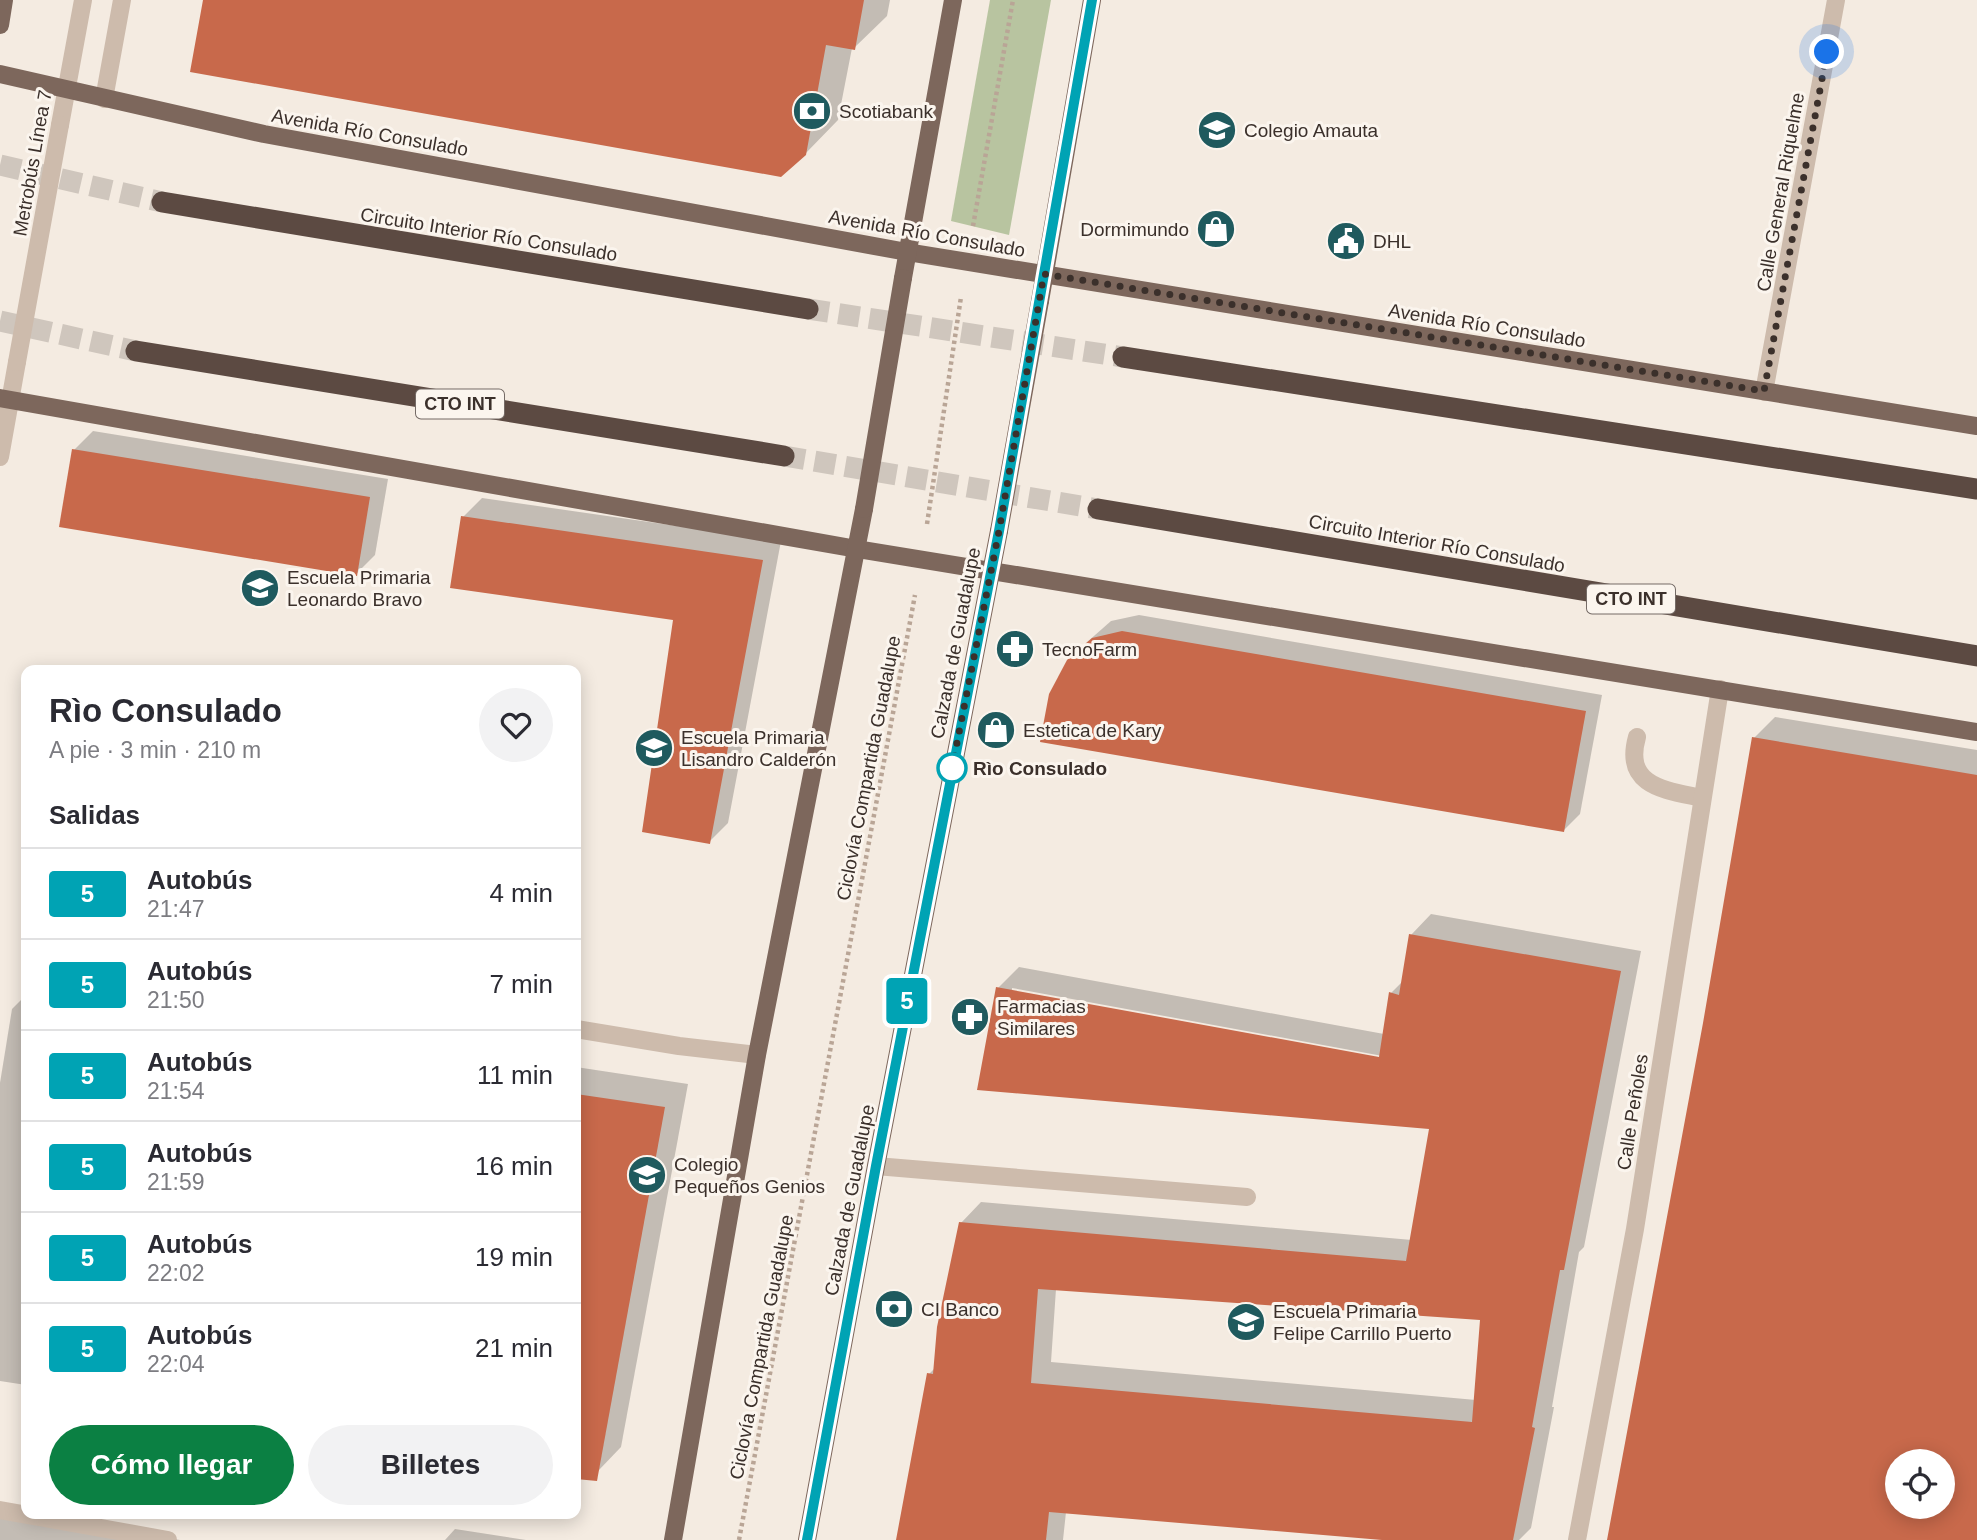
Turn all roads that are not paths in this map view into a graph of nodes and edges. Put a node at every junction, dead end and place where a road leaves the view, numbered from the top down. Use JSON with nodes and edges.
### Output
{"nodes":[{"id":1,"x":4,"y":0,"type":"edge"},
{"id":2,"x":83,"y":0,"type":"edge"},
{"id":3,"x":122,"y":0,"type":"edge"},
{"id":4,"x":953,"y":0,"type":"edge"},
{"id":5,"x":1092,"y":0,"type":"edge"},
{"id":6,"x":1836,"y":0,"type":"edge"},
{"id":7,"x":0,"y":25,"type":"edge"},
{"id":8,"x":0,"y":74,"type":"edge"},
{"id":9,"x":66,"y":90,"type":"junction"},
{"id":10,"x":104,"y":99,"type":"junction"},
{"id":11,"x":162,"y":202,"type":"tunnel mouth"},
{"id":12,"x":907,"y":252,"type":"junction"},
{"id":13,"x":1044,"y":274,"type":"junction"},
{"id":14,"x":808,"y":309,"type":"tunnel mouth"},
{"id":15,"x":136,"y":351,"type":"tunnel mouth"},
{"id":16,"x":1123,"y":358,"type":"tunnel mouth"},
{"id":17,"x":1764,"y":391,"type":"junction"},
{"id":18,"x":5,"y":399,"type":"edge"},
{"id":19,"x":1977,"y":426,"type":"edge"},
{"id":20,"x":784,"y":456,"type":"tunnel mouth"},
{"id":21,"x":0,"y":457,"type":"edge"},
{"id":22,"x":1977,"y":489,"type":"edge"},
{"id":23,"x":1098,"y":509,"type":"tunnel mouth"},
{"id":24,"x":857,"y":549,"type":"junction"},
{"id":25,"x":990,"y":571,"type":"junction"},
{"id":26,"x":1977,"y":656,"type":"edge"},
{"id":27,"x":1720,"y":689,"type":"junction"},
{"id":28,"x":1977,"y":732,"type":"edge"},
{"id":29,"x":1637,"y":737,"type":"dead end"},
{"id":30,"x":1702,"y":798,"type":"junction"},
{"id":31,"x":581,"y":1030,"type":"edge"},
{"id":32,"x":757,"y":1055,"type":"junction"},
{"id":33,"x":876,"y":1166,"type":"junction"},
{"id":34,"x":1247,"y":1197,"type":"dead end"},
{"id":35,"x":0,"y":1510,"type":"edge"},
{"id":36,"x":21,"y":1514,"type":"edge"},
{"id":37,"x":50,"y":1519,"type":"edge"},
{"id":38,"x":168,"y":1540,"type":"edge"},
{"id":39,"x":673,"y":1540,"type":"edge"},
{"id":40,"x":807,"y":1540,"type":"edge"},
{"id":41,"x":1577,"y":1540,"type":"edge"}],
"edges":[{"from":1,"to":7,"type":"main road"},
{"from":2,"to":9,"type":"street","name":"Metrobús Línea 7"},
{"from":3,"to":10,"type":"street"},
{"from":4,"to":12,"type":"main road"},
{"from":5,"to":13,"type":"main road","name":"Calzada de Guadalupe"},
{"from":6,"to":17,"type":"street","name":"Calle General Riquelme"},
{"from":8,"to":9,"type":"main road","name":"Avenida Río Consulado"},
{"from":9,"to":10,"type":"main road","name":"Avenida Río Consulado"},
{"from":9,"to":18,"type":"street","name":"Metrobús Línea 7","bridge":true},
{"from":10,"to":12,"type":"main road","name":"Avenida Río Consulado"},
{"from":11,"to":14,"type":"highway","name":"Circuito Interior Río Consulado"},
{"from":12,"to":13,"type":"main road","name":"Avenida Río Consulado"},
{"from":12,"to":24,"type":"main road","bridge":true},
{"from":13,"to":17,"type":"main road","name":"Avenida Río Consulado"},
{"from":13,"to":25,"type":"main road","name":"Calzada de Guadalupe","bridge":true},
{"from":15,"to":20,"type":"highway","number":"CTO INT"},
{"from":16,"to":22,"type":"highway"},
{"from":17,"to":19,"type":"main road","name":"Avenida Río Consulado"},
{"from":18,"to":21,"type":"street","name":"Metrobús Línea 7"},
{"from":18,"to":24,"type":"main road"},
{"from":23,"to":26,"type":"highway","name":"Circuito Interior Río Consulado","number":"CTO INT"},
{"from":24,"to":25,"type":"main road"},
{"from":24,"to":32,"type":"main road"},
{"from":25,"to":27,"type":"main road"},
{"from":25,"to":33,"type":"main road","name":"Calzada de Guadalupe"},
{"from":27,"to":28,"type":"main road"},
{"from":27,"to":30,"type":"street","name":"Calle Peñoles"},
{"from":29,"to":30,"type":"street"},
{"from":30,"to":41,"type":"street","name":"Calle Peñoles"},
{"from":31,"to":32,"type":"street"},
{"from":32,"to":39,"type":"main road"},
{"from":33,"to":34,"type":"street"},
{"from":33,"to":40,"type":"main road","name":"Calzada de Guadalupe"},
{"from":35,"to":36,"type":"street"},
{"from":37,"to":38,"type":"street"}]}
